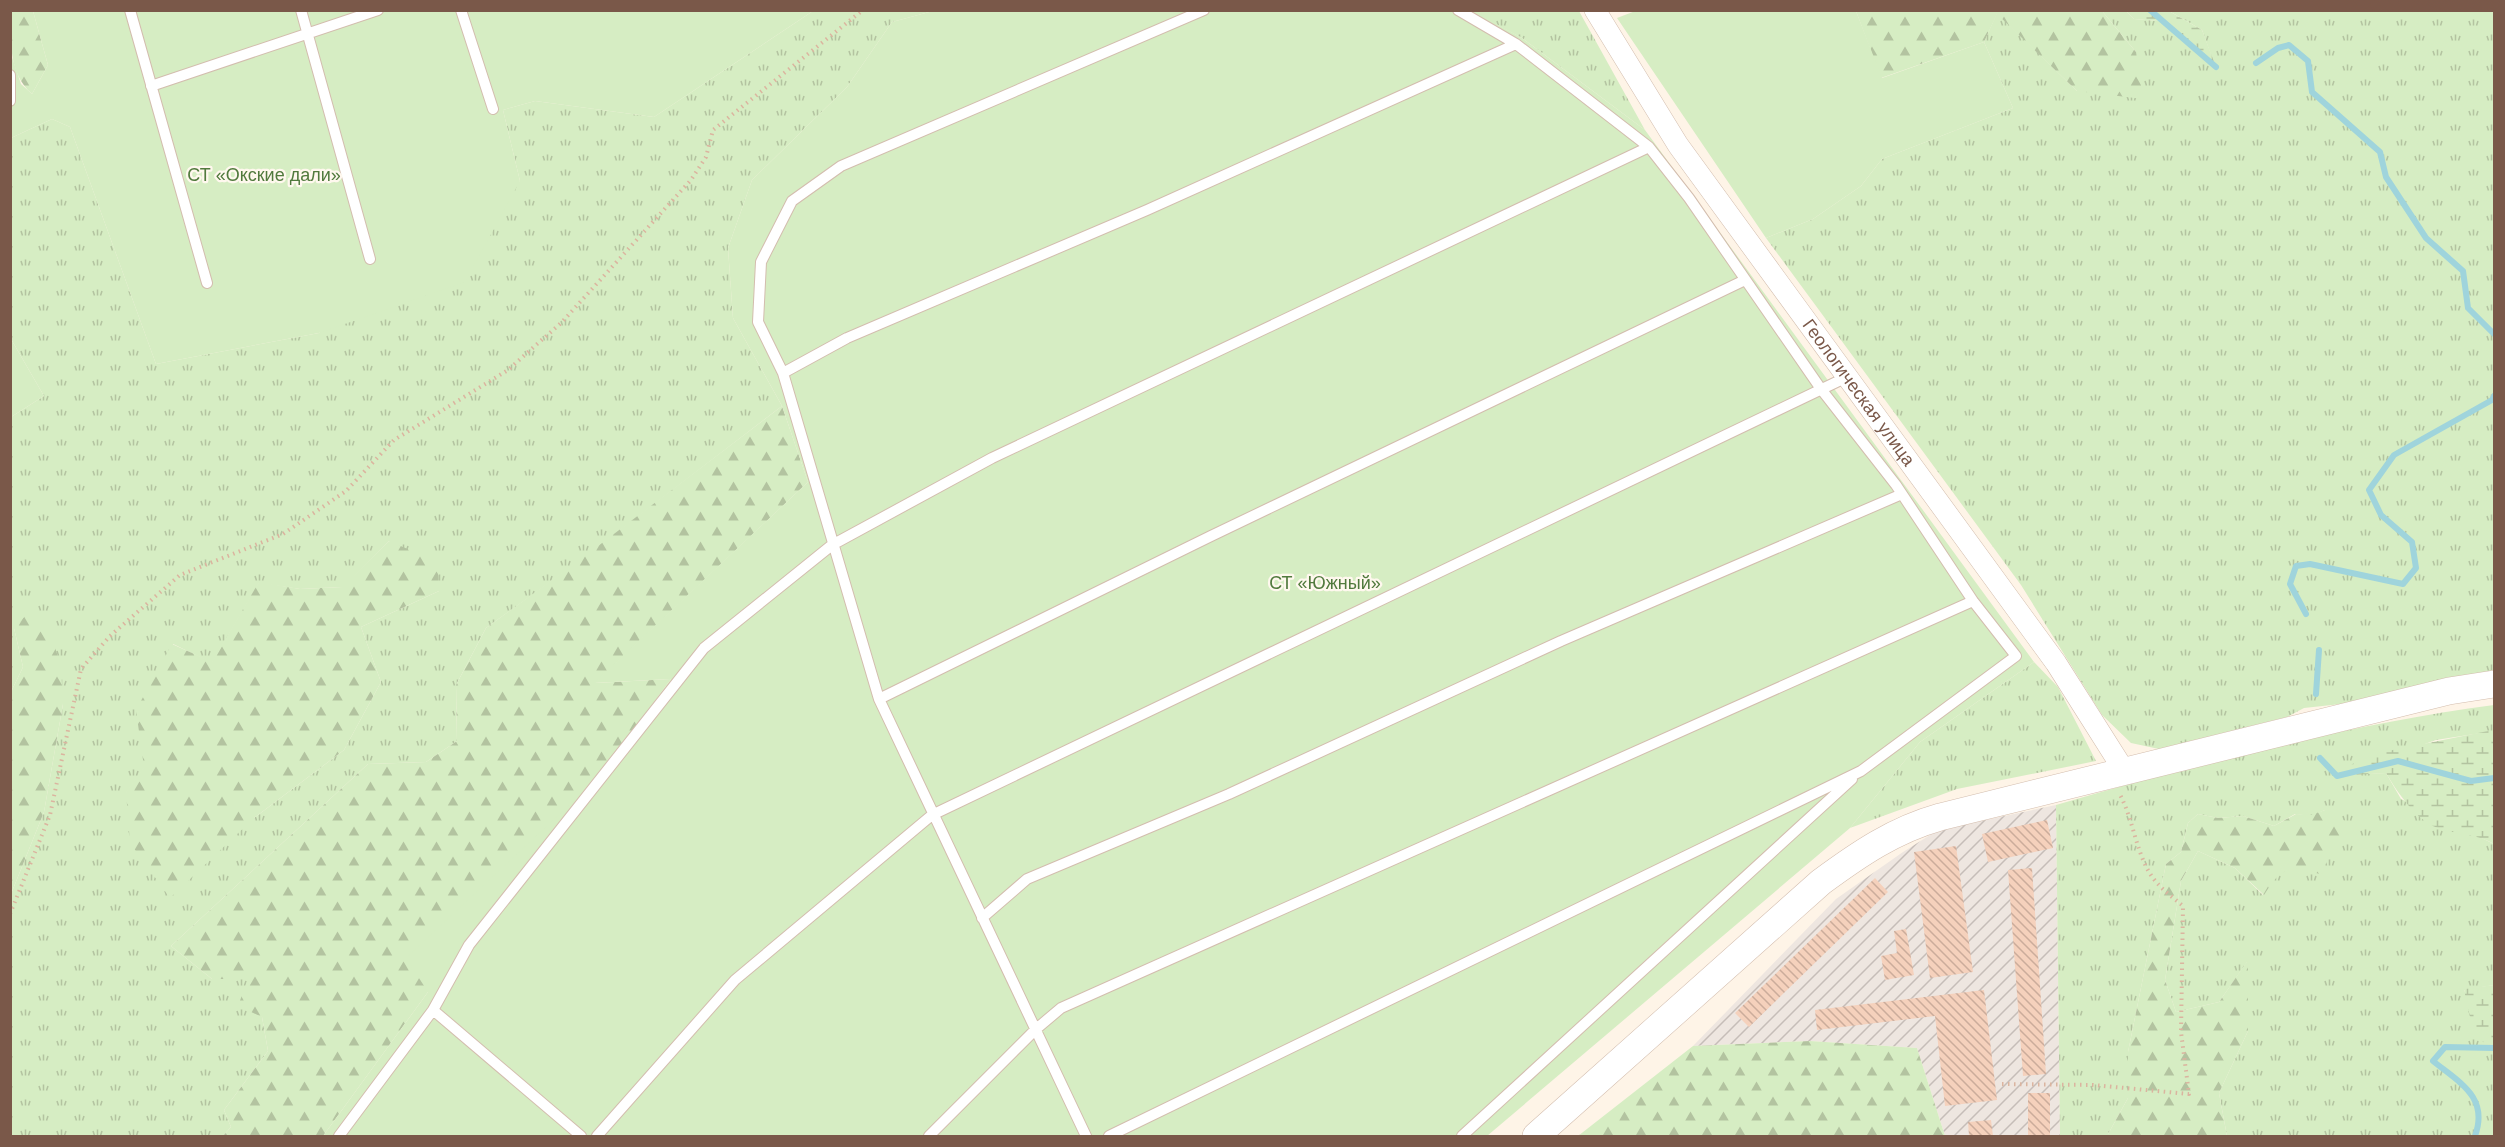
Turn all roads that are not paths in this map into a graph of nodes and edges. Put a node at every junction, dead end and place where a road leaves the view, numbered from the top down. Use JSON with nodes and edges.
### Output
{"nodes":[{"id":1,"x":130,"y":10,"type":"edge"},
{"id":2,"x":301,"y":10,"type":"edge"},
{"id":3,"x":378,"y":10,"type":"edge"},
{"id":4,"x":461,"y":10,"type":"edge"},
{"id":5,"x":1204,"y":10,"type":"edge"},
{"id":6,"x":1458,"y":10,"type":"edge"},
{"id":7,"x":1594,"y":10,"type":"edge"},
{"id":8,"x":307,"y":33,"type":"junction"},
{"id":9,"x":1516,"y":44,"type":"junction"},
{"id":10,"x":10,"y":75,"type":"edge"},
{"id":11,"x":151,"y":86,"type":"junction"},
{"id":12,"x":10,"y":101,"type":"edge"},
{"id":13,"x":493,"y":109,"type":"dead end"},
{"id":14,"x":1649,"y":147,"type":"junction"},
{"id":15,"x":370,"y":260,"type":"dead end"},
{"id":16,"x":1745,"y":280,"type":"junction"},
{"id":17,"x":207,"y":284,"type":"dead end"},
{"id":18,"x":783,"y":373,"type":"junction"},
{"id":19,"x":1847,"y":377,"type":"junction"},
{"id":20,"x":1821,"y":389,"type":"junction"},
{"id":21,"x":1902,"y":494,"type":"junction"},
{"id":22,"x":832,"y":545,"type":"junction"},
{"id":23,"x":1973,"y":601,"type":"junction"},
{"id":24,"x":2494,"y":684,"type":"edge"},
{"id":25,"x":879,"y":699,"type":"junction"},
{"id":26,"x":1861,"y":771,"type":"junction"},
{"id":27,"x":2118,"y":774,"type":"junction"},
{"id":28,"x":932,"y":815,"type":"junction"},
{"id":29,"x":982,"y":918,"type":"junction"},
{"id":30,"x":433,"y":1010,"type":"junction"},
{"id":31,"x":1035,"y":1030,"type":"junction"},
{"id":32,"x":339,"y":1137,"type":"edge"},
{"id":33,"x":581,"y":1137,"type":"edge"},
{"id":34,"x":597,"y":1137,"type":"edge"},
{"id":35,"x":929,"y":1137,"type":"edge"},
{"id":36,"x":1086,"y":1137,"type":"edge"},
{"id":37,"x":1109,"y":1137,"type":"edge"},
{"id":38,"x":1462,"y":1137,"type":"edge"},
{"id":39,"x":1536,"y":1137,"type":"edge"}],
"edges":[{"from":1,"to":11,"type":"lane"},
{"from":2,"to":8,"type":"lane"},
{"from":3,"to":8,"type":"lane"},
{"from":4,"to":13,"type":"lane"},
{"from":5,"to":18,"type":"lane"},
{"from":6,"to":9,"type":"lane"},
{"from":7,"to":19,"type":"street","name":"Геологическая улица"},
{"from":8,"to":11,"type":"lane"},
{"from":8,"to":15,"type":"lane"},
{"from":9,"to":14,"type":"lane"},
{"from":9,"to":18,"type":"lane"},
{"from":10,"to":12,"type":"lane"},
{"from":11,"to":17,"type":"lane"},
{"from":14,"to":16,"type":"lane"},
{"from":14,"to":22,"type":"lane"},
{"from":16,"to":20,"type":"lane"},
{"from":16,"to":25,"type":"lane"},
{"from":18,"to":22,"type":"lane"},
{"from":19,"to":20,"type":"lane"},
{"from":19,"to":27,"type":"street","name":"Геологическая улица"},
{"from":20,"to":21,"type":"lane"},
{"from":20,"to":28,"type":"lane"},
{"from":21,"to":23,"type":"lane"},
{"from":21,"to":29,"type":"lane"},
{"from":22,"to":25,"type":"lane"},
{"from":22,"to":30,"type":"lane"},
{"from":23,"to":26,"type":"lane"},
{"from":23,"to":31,"type":"lane"},
{"from":24,"to":27,"type":"street"},
{"from":25,"to":28,"type":"lane"},
{"from":26,"to":37,"type":"lane"},
{"from":26,"to":38,"type":"lane"},
{"from":27,"to":39,"type":"street"},
{"from":28,"to":29,"type":"lane"},
{"from":28,"to":34,"type":"lane"},
{"from":29,"to":31,"type":"lane"},
{"from":30,"to":32,"type":"lane"},
{"from":30,"to":33,"type":"lane"},
{"from":31,"to":35,"type":"lane"},
{"from":31,"to":36,"type":"lane"}]}
